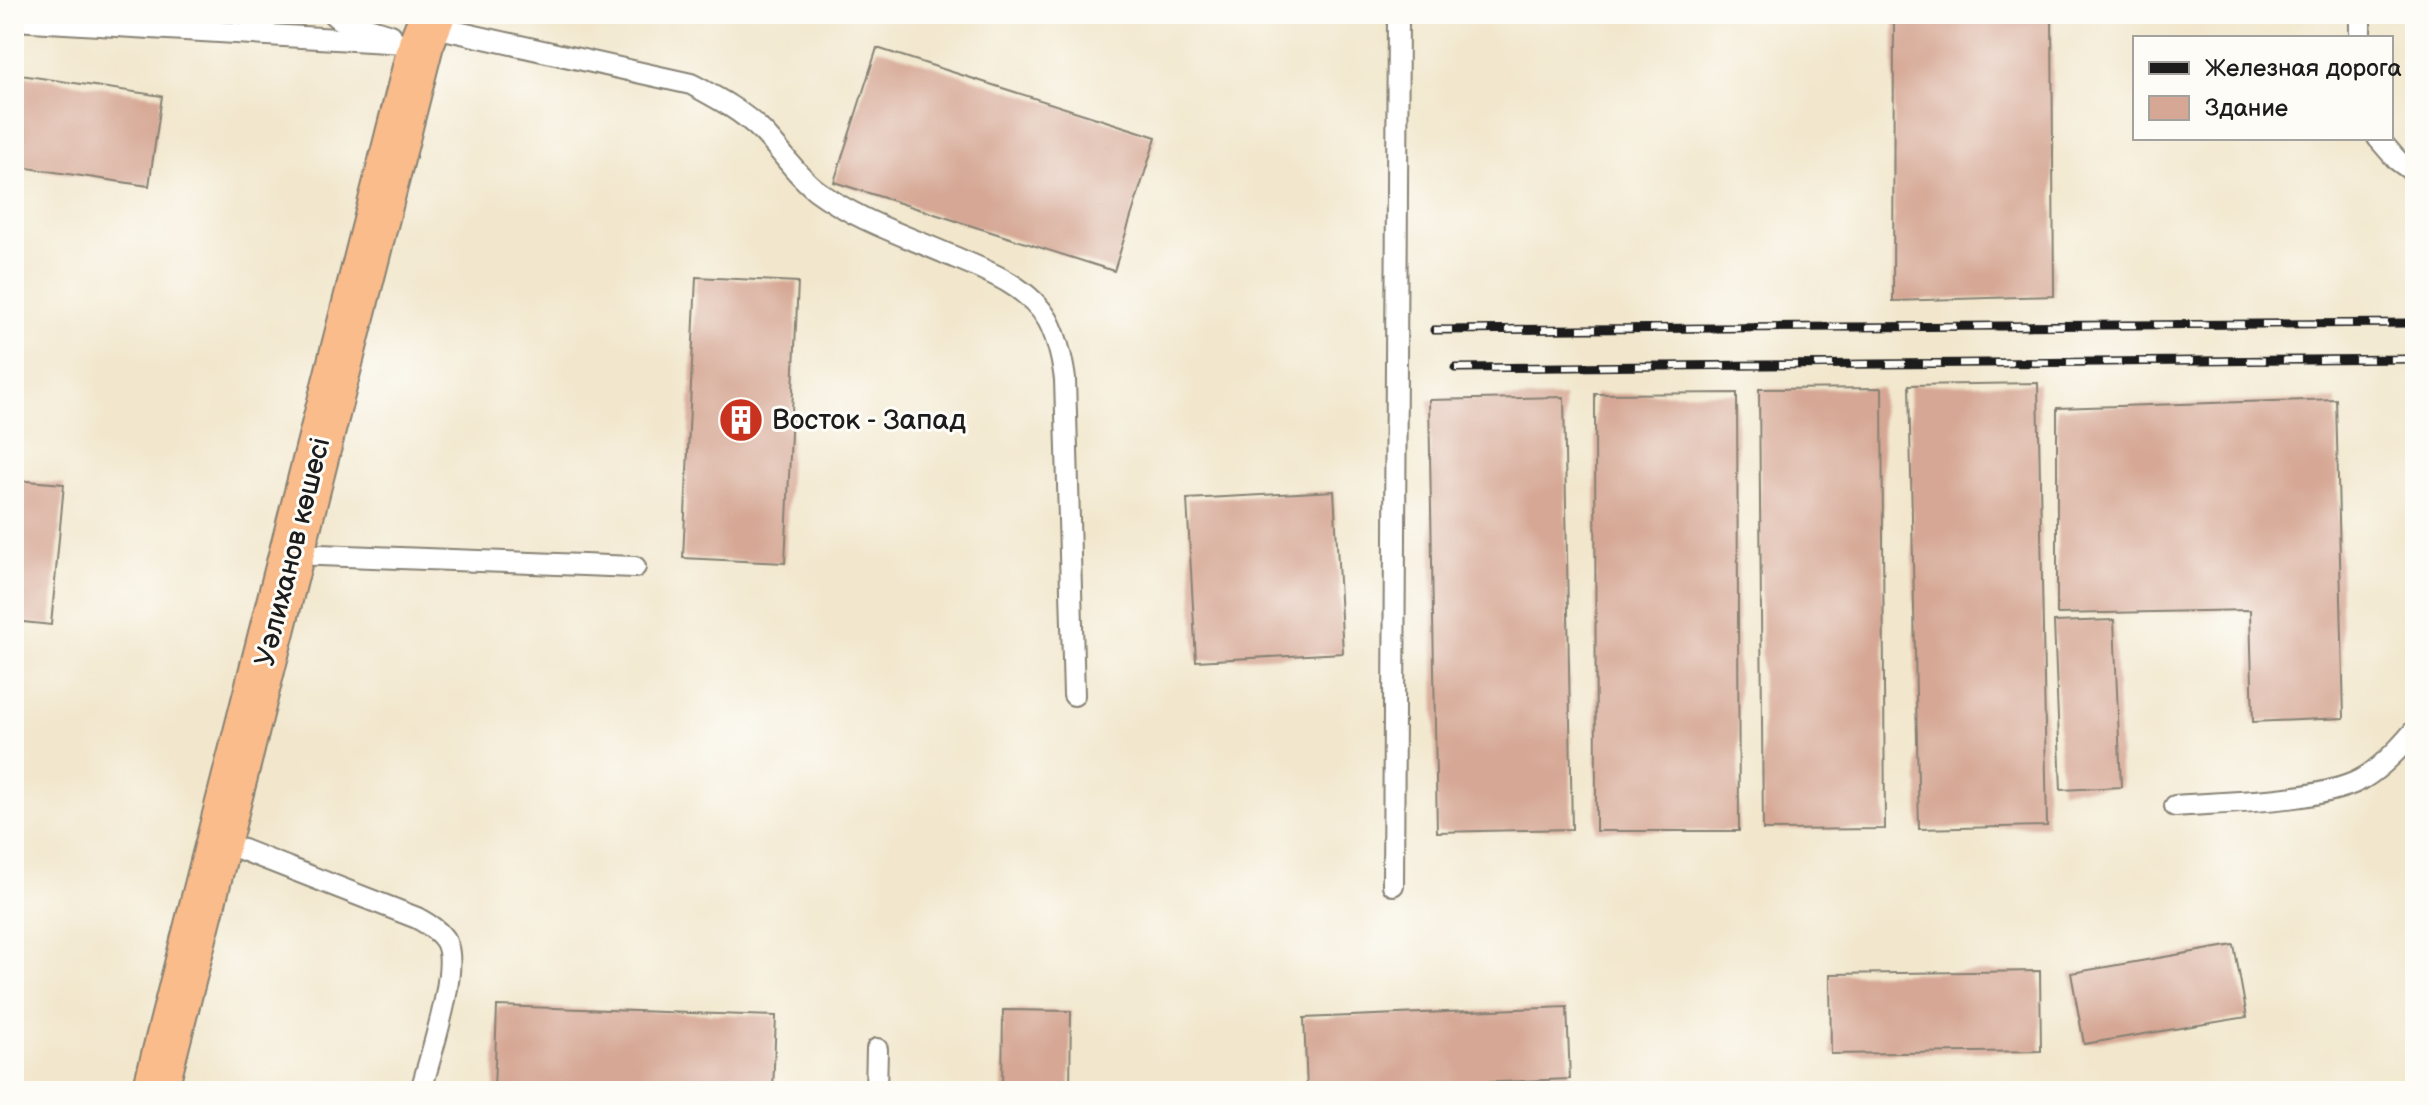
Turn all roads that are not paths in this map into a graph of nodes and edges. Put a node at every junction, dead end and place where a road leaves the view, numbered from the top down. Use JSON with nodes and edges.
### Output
{"nodes":[{"id":1,"x":333,"y":14,"type":"edge"},
{"id":2,"x":1398,"y":14,"type":"edge"},
{"id":3,"x":2360,"y":14,"type":"edge"},
{"id":4,"x":14,"y":20,"type":"edge"},
{"id":5,"x":428,"y":28,"type":"edge"},
{"id":6,"x":2360,"y":36,"type":"edge"},
{"id":7,"x":2380,"y":140,"type":"edge"},
{"id":8,"x":2415,"y":173,"type":"edge"},
{"id":9,"x":293,"y":554,"type":"junction"},
{"id":10,"x":635,"y":567,"type":"dead end"},
{"id":11,"x":1074,"y":695,"type":"dead end"},
{"id":12,"x":2415,"y":730,"type":"edge"},
{"id":13,"x":2175,"y":806,"type":"dead end"},
{"id":14,"x":220,"y":841,"type":"junction"},
{"id":15,"x":1393,"y":885,"type":"dead end"},
{"id":16,"x":877,"y":1049,"type":"dead end"},
{"id":17,"x":155,"y":1091,"type":"edge"},
{"id":18,"x":421,"y":1091,"type":"edge"},
{"id":19,"x":876,"y":1091,"type":"edge"}],
"edges":[{"from":1,"to":5,"type":"lane"},
{"from":2,"to":15,"type":"lane"},
{"from":3,"to":6,"type":"lane"},
{"from":4,"to":5,"type":"lane"},
{"from":5,"to":9,"type":"highway","name":"Уәлиханов көшесі"},
{"from":5,"to":11,"type":"lane"},
{"from":7,"to":8,"type":"lane"},
{"from":9,"to":10,"type":"lane"},
{"from":9,"to":14,"type":"highway","name":"Уәлиханов көшесі"},
{"from":12,"to":13,"type":"lane"},
{"from":14,"to":17,"type":"highway","name":"Уәлиханов көшесі"},
{"from":14,"to":18,"type":"lane"},
{"from":16,"to":19,"type":"lane"}]}
